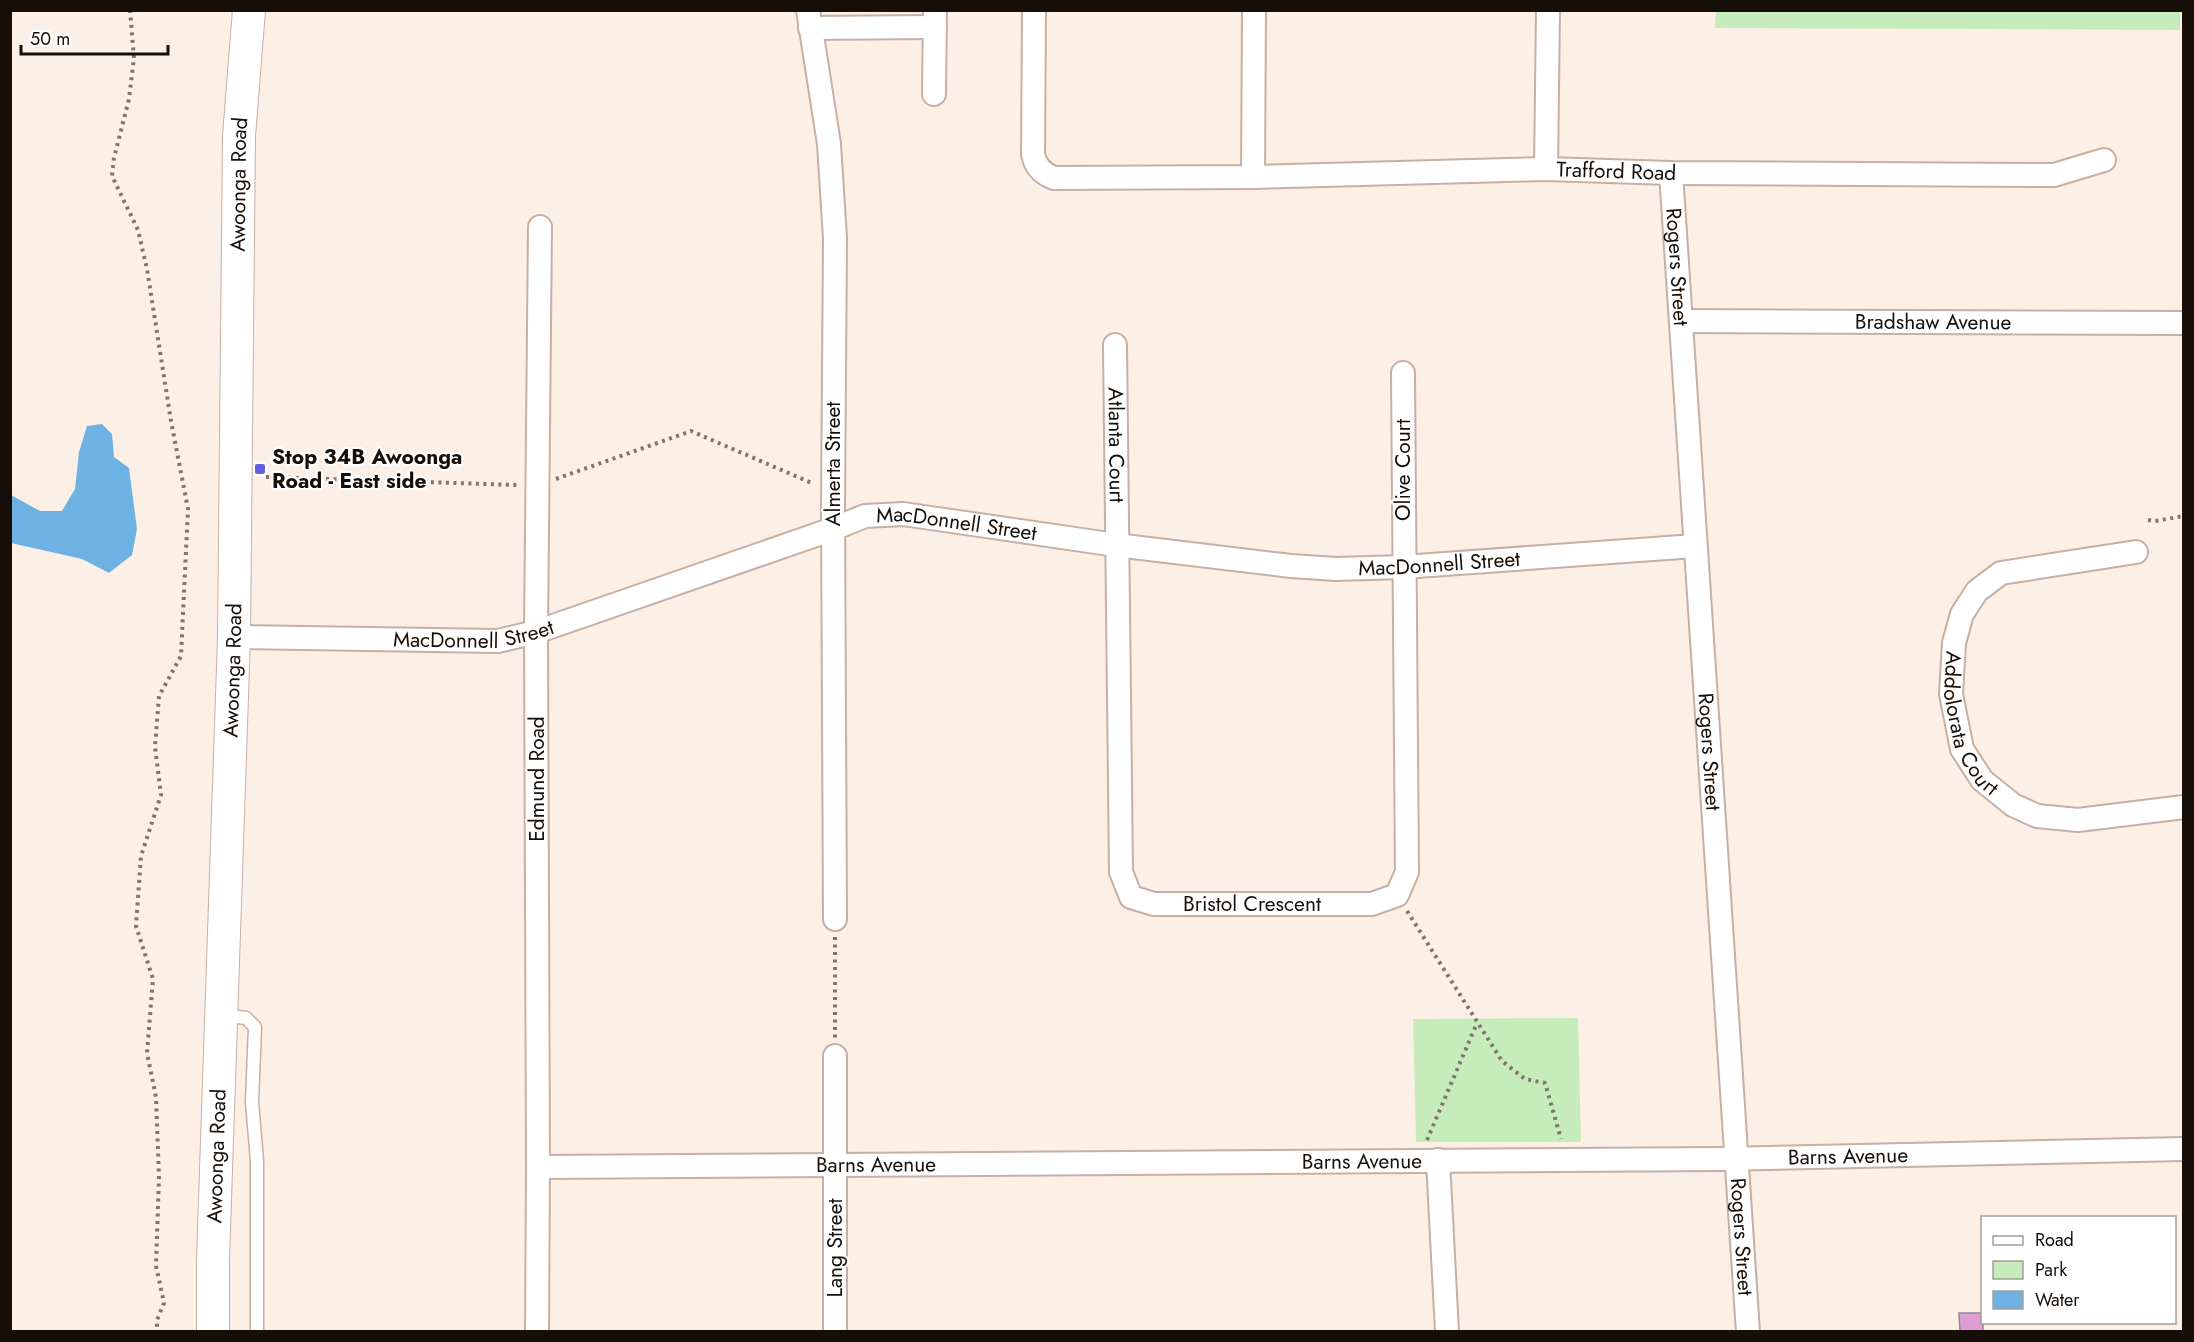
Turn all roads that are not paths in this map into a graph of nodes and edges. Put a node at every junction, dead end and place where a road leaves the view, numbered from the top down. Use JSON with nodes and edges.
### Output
{"nodes":[{"id":1,"x":249,"y":10,"type":"edge"},
{"id":2,"x":1035,"y":10,"type":"edge"},
{"id":3,"x":1254,"y":10,"type":"edge"},
{"id":4,"x":1548,"y":10,"type":"edge"},
{"id":5,"x":809,"y":19,"type":"edge"},
{"id":6,"x":935,"y":19,"type":"edge"},
{"id":7,"x":934,"y":94,"type":"dead end"},
{"id":8,"x":2104,"y":160,"type":"dead end"},
{"id":9,"x":1546,"y":169,"type":"junction"},
{"id":10,"x":1671,"y":173,"type":"junction"},
{"id":11,"x":1253,"y":177,"type":"junction"},
{"id":12,"x":540,"y":228,"type":"dead end"},
{"id":13,"x":1681,"y":321,"type":"junction"},
{"id":14,"x":2184,"y":323,"type":"edge"},
{"id":15,"x":1115,"y":345,"type":"dead end"},
{"id":16,"x":1403,"y":374,"type":"dead end"},
{"id":17,"x":833,"y":529,"type":"junction"},
{"id":18,"x":1116,"y":545,"type":"junction"},
{"id":19,"x":1695,"y":546,"type":"junction"},
{"id":20,"x":2136,"y":552,"type":"dead end"},
{"id":21,"x":1403,"y":567,"type":"junction"},
{"id":22,"x":536,"y":632,"type":"junction"},
{"id":23,"x":234,"y":638,"type":"junction"},
{"id":24,"x":2184,"y":807,"type":"edge"},
{"id":25,"x":835,"y":919,"type":"road end"},
{"id":26,"x":222,"y":1015,"type":"junction"},
{"id":27,"x":835,"y":1056,"type":"road end"},
{"id":28,"x":2184,"y":1149,"type":"edge"},
{"id":29,"x":1737,"y":1159,"type":"junction"},
{"id":30,"x":1428,"y":1160,"type":"junction"},
{"id":31,"x":836,"y":1164,"type":"junction"},
{"id":32,"x":538,"y":1167,"type":"junction"},
{"id":33,"x":213,"y":1332,"type":"edge"},
{"id":34,"x":258,"y":1332,"type":"edge"},
{"id":35,"x":537,"y":1332,"type":"edge"},
{"id":36,"x":835,"y":1332,"type":"edge"},
{"id":37,"x":1447,"y":1332,"type":"edge"},
{"id":38,"x":1748,"y":1332,"type":"edge"}],
"edges":[{"from":1,"to":23,"type":"main road","name":"Awoonga Road"},
{"from":2,"to":11,"type":"street","name":"Trafford Road"},
{"from":3,"to":11,"type":"street"},
{"from":4,"to":9,"type":"street"},
{"from":5,"to":6,"type":"street"},
{"from":5,"to":17,"type":"street","name":"Almerta Street"},
{"from":6,"to":7,"type":"street"},
{"from":8,"to":10,"type":"street","name":"Trafford Road"},
{"from":9,"to":10,"type":"street","name":"Trafford Road"},
{"from":9,"to":11,"type":"street","name":"Trafford Road"},
{"from":10,"to":13,"type":"street","name":"Rogers Street"},
{"from":12,"to":22,"type":"street","name":"Edmund Road"},
{"from":13,"to":14,"type":"street","name":"Bradshaw Avenue"},
{"from":13,"to":19,"type":"street","name":"Rogers Street"},
{"from":15,"to":18,"type":"street","name":"Atlanta Court"},
{"from":16,"to":21,"type":"street","name":"Olive Court"},
{"from":17,"to":18,"type":"street","name":"MacDonnell Street"},
{"from":17,"to":22,"type":"street","name":"MacDonnell Street"},
{"from":17,"to":25,"type":"street","name":"Almerta Street"},
{"from":18,"to":21,"type":"street","name":"MacDonnell Street"},
{"from":18,"to":21,"type":"street","name":"Bristol Crescent"},
{"from":19,"to":21,"type":"street","name":"MacDonnell Street"},
{"from":19,"to":29,"type":"street","name":"Rogers Street"},
{"from":20,"to":24,"type":"street","name":"Addolorata Court"},
{"from":22,"to":23,"type":"street","name":"MacDonnell Street"},
{"from":22,"to":32,"type":"street","name":"Edmund Road"},
{"from":23,"to":26,"type":"main road","name":"Awoonga Road"},
{"from":26,"to":33,"type":"main road","name":"Awoonga Road"},
{"from":26,"to":34,"type":"lane"},
{"from":27,"to":31,"type":"street","name":"Lang Street"},
{"from":28,"to":29,"type":"street","name":"Barns Avenue"},
{"from":29,"to":30,"type":"street","name":"Barns Avenue"},
{"from":29,"to":38,"type":"street","name":"Rogers Street"},
{"from":30,"to":31,"type":"street","name":"Barns Avenue"},
{"from":30,"to":37,"type":"street"},
{"from":31,"to":32,"type":"street","name":"Barns Avenue"},
{"from":31,"to":36,"type":"street","name":"Lang Street"},
{"from":32,"to":35,"type":"street","name":"Edmund Road"}]}
